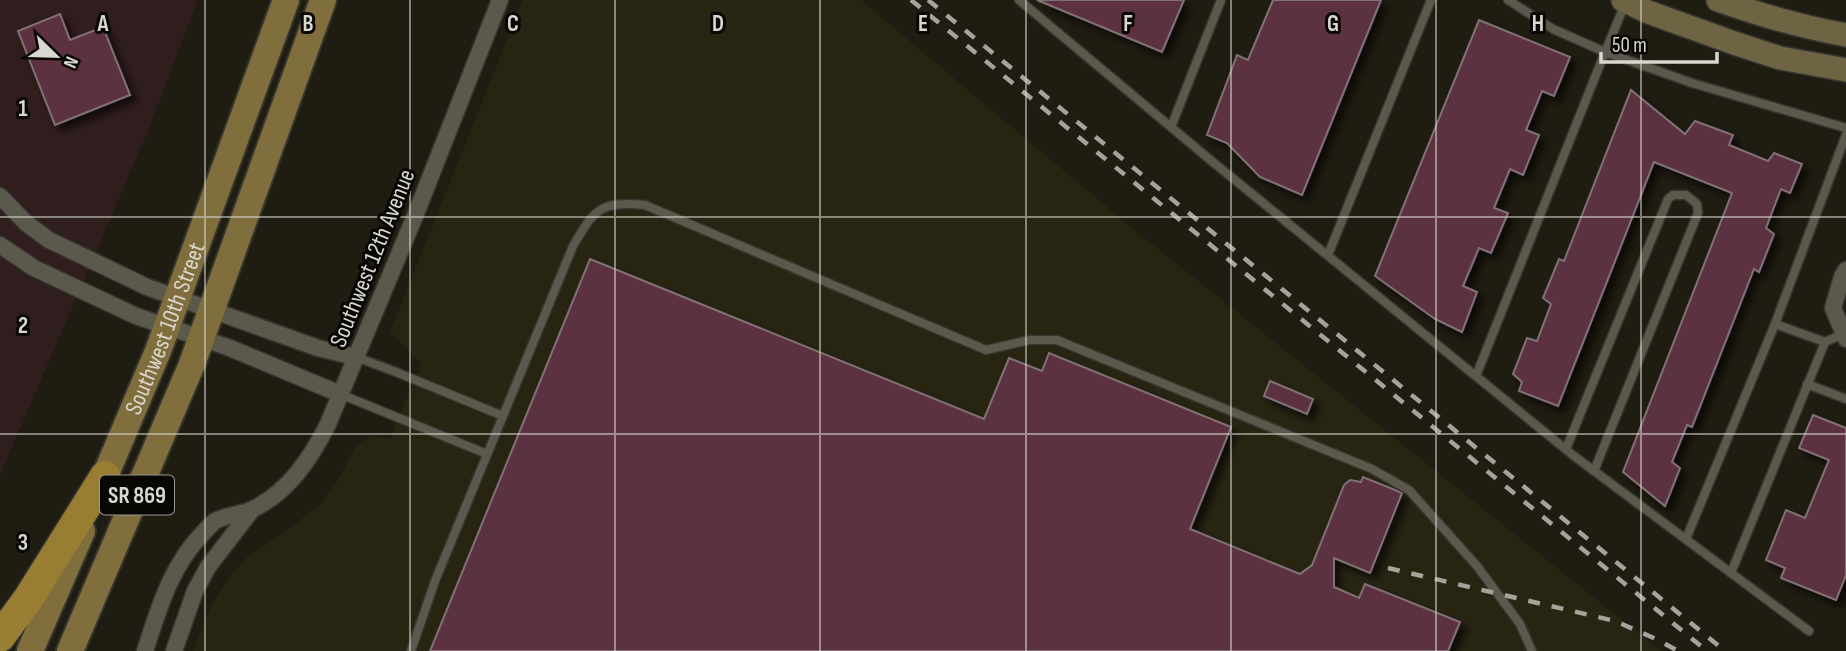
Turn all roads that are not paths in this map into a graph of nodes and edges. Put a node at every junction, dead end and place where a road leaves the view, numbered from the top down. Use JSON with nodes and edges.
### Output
{"nodes":[{"id":1,"x":286,"y":0,"type":"edge"},
{"id":2,"x":323,"y":0,"type":"edge"},
{"id":3,"x":500,"y":0,"type":"edge"},
{"id":4,"x":1019,"y":0,"type":"edge"},
{"id":5,"x":1221,"y":0,"type":"edge"},
{"id":6,"x":1431,"y":0,"type":"edge"},
{"id":7,"x":1508,"y":0,"type":"edge"},
{"id":8,"x":1718,"y":0,"type":"edge"},
{"id":9,"x":1625,"y":1,"type":"edge"},
{"id":10,"x":1846,"y":35,"type":"edge"},
{"id":11,"x":1605,"y":52,"type":"junction"},
{"id":12,"x":1846,"y":70,"type":"edge"},
{"id":13,"x":1171,"y":127,"type":"junction"},
{"id":14,"x":1846,"y":128,"type":"edge"},
{"id":15,"x":1846,"y":135,"type":"edge"},
{"id":16,"x":0,"y":196,"type":"edge"},
{"id":17,"x":0,"y":245,"type":"edge"},
{"id":18,"x":1328,"y":255,"type":"junction"},
{"id":19,"x":1846,"y":270,"type":"edge"},
{"id":20,"x":178,"y":298,"type":"junction"},
{"id":21,"x":211,"y":310,"type":"junction"},
{"id":22,"x":1774,"y":324,"type":"junction"},
{"id":23,"x":168,"y":327,"type":"junction"},
{"id":24,"x":1845,"y":333,"type":"edge"},
{"id":25,"x":201,"y":338,"type":"junction"},
{"id":26,"x":1825,"y":342,"type":"junction"},
{"id":27,"x":355,"y":357,"type":"junction"},
{"id":28,"x":1476,"y":376,"type":"junction"},
{"id":29,"x":1807,"y":384,"type":"junction"},
{"id":30,"x":340,"y":394,"type":"junction"},
{"id":31,"x":1846,"y":399,"type":"edge"},
{"id":32,"x":503,"y":416,"type":"junction"},
{"id":33,"x":1566,"y":449,"type":"junction"},
{"id":34,"x":487,"y":454,"type":"junction"},
{"id":35,"x":1594,"y":471,"type":"junction"},
{"id":36,"x":105,"y":476,"type":"junction"},
{"id":37,"x":252,"y":510,"type":"junction"},
{"id":38,"x":1686,"y":539,"type":"junction"},
{"id":39,"x":1731,"y":573,"type":"junction"},
{"id":40,"x":1809,"y":631,"type":"dead end"},
{"id":41,"x":0,"y":637,"type":"edge"},
{"id":42,"x":30,"y":651,"type":"edge"},
{"id":43,"x":70,"y":651,"type":"edge"},
{"id":44,"x":145,"y":651,"type":"edge"},
{"id":45,"x":174,"y":651,"type":"edge"},
{"id":46,"x":411,"y":651,"type":"edge"},
{"id":47,"x":1532,"y":651,"type":"edge"}],
"edges":[{"from":1,"to":20,"type":"main road","name":"Southwest 10th Street","number":"SR 869"},
{"from":2,"to":21,"type":"main road","name":"Southwest 10th Street","number":"SR 869"},
{"from":3,"to":27,"type":"street","name":"Southwest 12th Avenue"},
{"from":4,"to":13,"type":"lane"},
{"from":5,"to":13,"type":"lane"},
{"from":6,"to":18,"type":"lane"},
{"from":7,"to":11,"type":"lane"},
{"from":8,"to":10,"type":"street"},
{"from":9,"to":11,"type":"lane"},
{"from":9,"to":12,"type":"street"},
{"from":11,"to":14,"type":"lane"},
{"from":11,"to":28,"type":"lane"},
{"from":13,"to":18,"type":"lane"},
{"from":15,"to":22,"type":"lane"},
{"from":16,"to":20,"type":"street"},
{"from":17,"to":23,"type":"street"},
{"from":18,"to":28,"type":"lane"},
{"from":19,"to":24,"type":"street"},
{"from":20,"to":21,"type":"street"},
{"from":20,"to":23,"type":"main road","name":"Southwest 10th Street","number":"SR 869"},
{"from":21,"to":25,"type":"main road","name":"Southwest 10th Street","number":"SR 869"},
{"from":21,"to":27,"type":"street"},
{"from":22,"to":26,"type":"lane"},
{"from":22,"to":38,"type":"lane"},
{"from":23,"to":25,"type":"street"},
{"from":23,"to":36,"type":"main road","name":"Southwest 10th Street","number":"SR 869"},
{"from":24,"to":26,"type":"lane"},
{"from":25,"to":30,"type":"street"},
{"from":25,"to":43,"type":"main road","name":"Southwest 10th Street","number":"SR 869"},
{"from":26,"to":29,"type":"lane"},
{"from":27,"to":30,"type":"street","name":"Southwest 12th Avenue"},
{"from":27,"to":32,"type":"lane"},
{"from":28,"to":33,"type":"lane"},
{"from":29,"to":31,"type":"lane"},
{"from":29,"to":39,"type":"lane"},
{"from":30,"to":34,"type":"lane"},
{"from":30,"to":37,"type":"street","name":"Southwest 12th Avenue"},
{"from":32,"to":34,"type":"lane"},
{"from":32,"to":47,"type":"lane"},
{"from":33,"to":35,"type":"lane"},
{"from":33,"to":35,"type":"lane"},
{"from":34,"to":46,"type":"lane"},
{"from":35,"to":38,"type":"lane"},
{"from":36,"to":41,"type":"highway"},
{"from":36,"to":42,"type":"main road","name":"Southwest 10th Street","number":"SR 869"},
{"from":37,"to":44,"type":"street","name":"Southwest 12th Avenue"},
{"from":37,"to":45,"type":"street","name":"Southwest 12th Avenue"},
{"from":38,"to":39,"type":"lane"},
{"from":39,"to":40,"type":"lane"}]}
